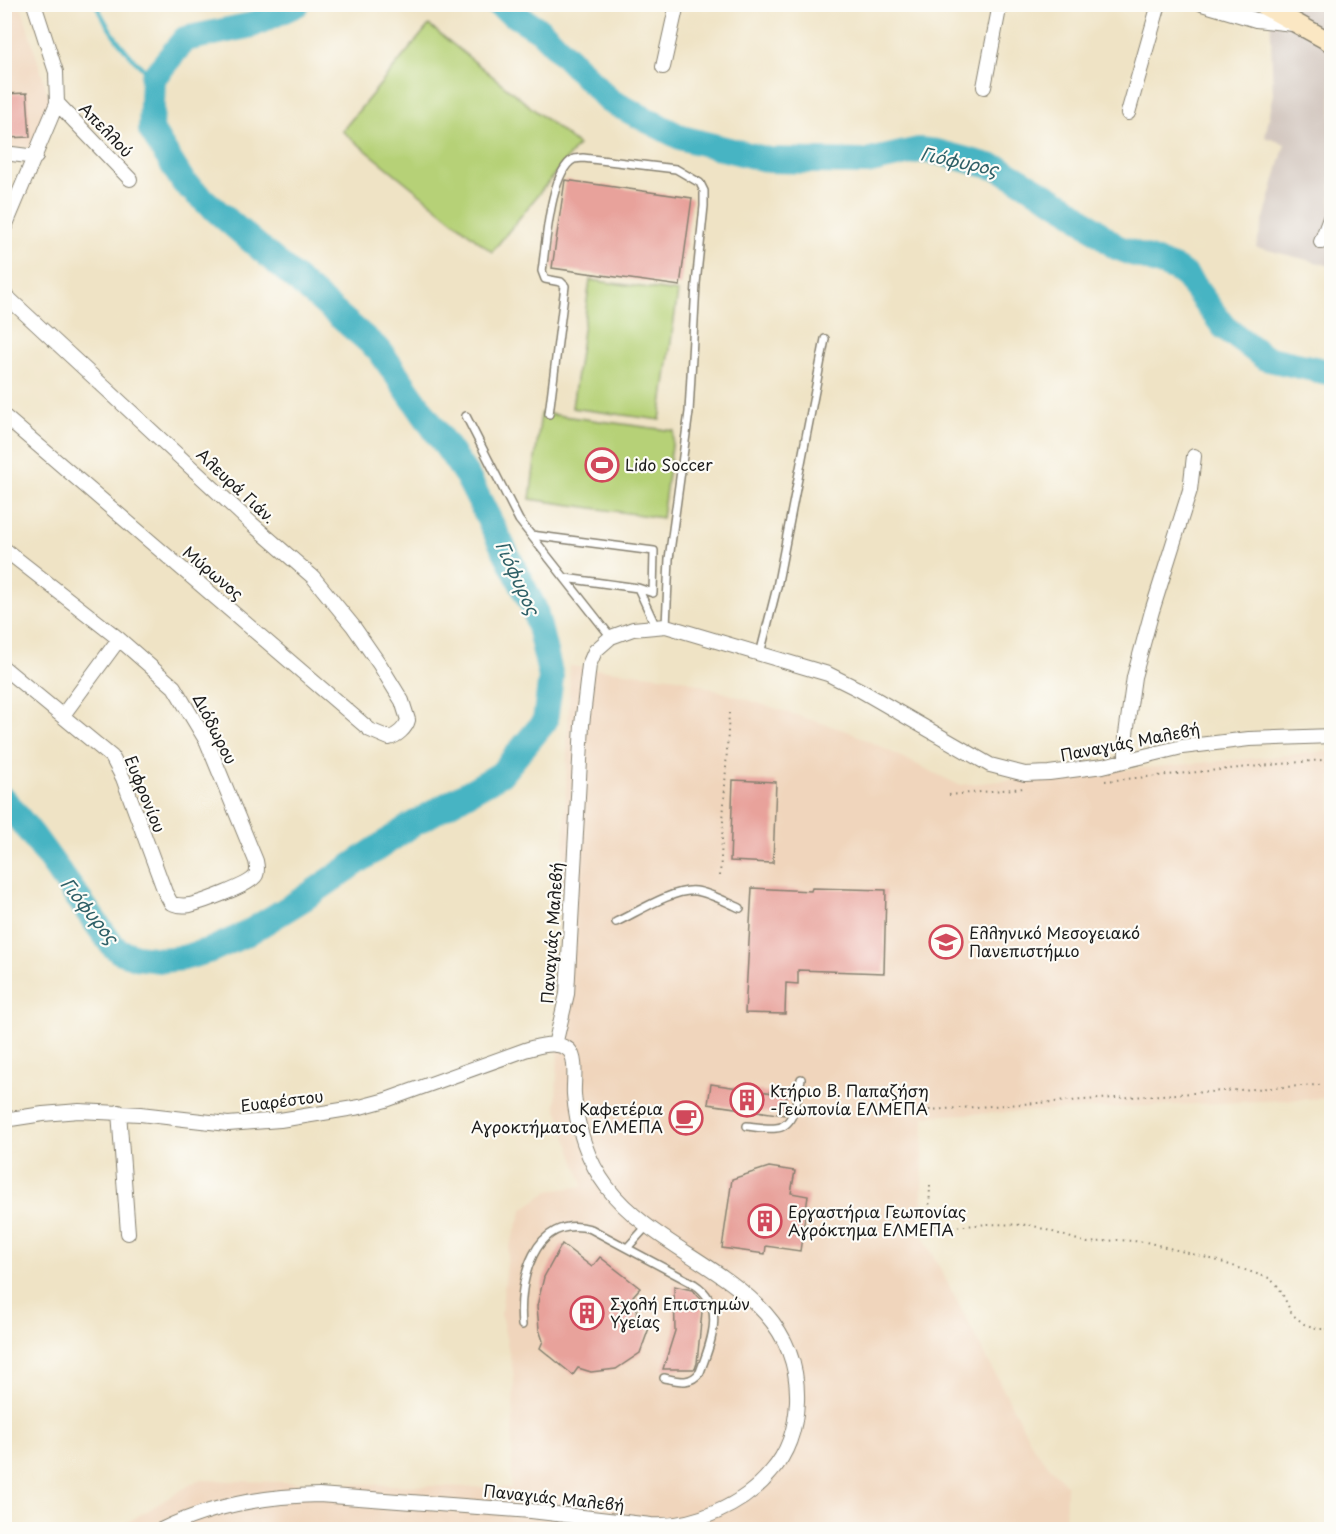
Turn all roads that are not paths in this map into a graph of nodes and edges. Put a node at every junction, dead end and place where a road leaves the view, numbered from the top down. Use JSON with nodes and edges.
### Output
{"nodes":[{"id":1,"x":34,"y":4,"type":"edge"},
{"id":2,"x":677,"y":4,"type":"edge"},
{"id":3,"x":1000,"y":4,"type":"edge"},
{"id":4,"x":1159,"y":4,"type":"edge"},
{"id":5,"x":1202,"y":4,"type":"edge"},
{"id":6,"x":1261,"y":4,"type":"edge"},
{"id":7,"x":1298,"y":25,"type":"junction"},
{"id":8,"x":1332,"y":43,"type":"edge"},
{"id":9,"x":663,"y":68,"type":"dead end"},
{"id":10,"x":984,"y":87,"type":"dead end"},
{"id":11,"x":57,"y":103,"type":"junction"},
{"id":12,"x":1128,"y":113,"type":"dead end"},
{"id":13,"x":4,"y":153,"type":"edge"},
{"id":14,"x":36,"y":157,"type":"junction"},
{"id":15,"x":130,"y":179,"type":"dead end"},
{"id":16,"x":1332,"y":213,"type":"edge"},
{"id":17,"x":4,"y":229,"type":"edge"},
{"id":18,"x":1321,"y":242,"type":"dead end"},
{"id":19,"x":4,"y":294,"type":"edge"},
{"id":20,"x":825,"y":339,"type":"dead end"},
{"id":21,"x":549,"y":414,"type":"dead end"},
{"id":22,"x":4,"y":416,"type":"edge"},
{"id":23,"x":466,"y":416,"type":"dead end"},
{"id":24,"x":1194,"y":456,"type":"dead end"},
{"id":25,"x":531,"y":535,"type":"junction"},
{"id":26,"x":4,"y":549,"type":"edge"},
{"id":27,"x":565,"y":578,"type":"junction"},
{"id":28,"x":638,"y":588,"type":"junction"},
{"id":29,"x":661,"y":627,"type":"junction"},
{"id":30,"x":611,"y":637,"type":"junction"},
{"id":31,"x":119,"y":639,"type":"junction"},
{"id":32,"x":760,"y":654,"type":"junction"},
{"id":33,"x":4,"y":668,"type":"edge"},
{"id":34,"x":63,"y":715,"type":"junction"},
{"id":35,"x":404,"y":728,"type":"joint"},
{"id":36,"x":1332,"y":736,"type":"edge"},
{"id":37,"x":1126,"y":760,"type":"junction"},
{"id":38,"x":175,"y":905,"type":"joint"},
{"id":39,"x":740,"y":908,"type":"dead end"},
{"id":40,"x":616,"y":922,"type":"dead end"},
{"id":41,"x":555,"y":1045,"type":"junction"},
{"id":42,"x":801,"y":1079,"type":"dead end"},
{"id":43,"x":119,"y":1112,"type":"junction"},
{"id":44,"x":4,"y":1120,"type":"edge"},
{"id":45,"x":747,"y":1126,"type":"dead end"},
{"id":46,"x":647,"y":1226,"type":"junction"},
{"id":47,"x":128,"y":1233,"type":"dead end"},
{"id":48,"x":627,"y":1248,"type":"junction"},
{"id":49,"x":522,"y":1325,"type":"dead end"},
{"id":50,"x":664,"y":1378,"type":"dead end"},
{"id":51,"x":161,"y":1530,"type":"edge"}],
"edges":[{"from":1,"to":11,"type":"street"},
{"from":2,"to":9,"type":"street"},
{"from":3,"to":10,"type":"street"},
{"from":4,"to":12,"type":"street"},
{"from":5,"to":7,"type":"street"},
{"from":6,"to":7,"type":"street"},
{"from":7,"to":8,"type":"street"},
{"from":11,"to":14,"type":"street"},
{"from":11,"to":15,"type":"street","name":"Απελλού"},
{"from":13,"to":14,"type":"street"},
{"from":14,"to":17,"type":"street"},
{"from":16,"to":18,"type":"street"},
{"from":19,"to":35,"type":"street","name":"Αλευρά Γιάν."},
{"from":20,"to":32,"type":"lane"},
{"from":21,"to":29,"type":"lane"},
{"from":22,"to":35,"type":"street","name":"Μύρωνος"},
{"from":23,"to":25,"type":"lane"},
{"from":24,"to":37,"type":"street"},
{"from":25,"to":27,"type":"lane"},
{"from":25,"to":28,"type":"lane"},
{"from":26,"to":31,"type":"street","name":"Διόδωρου"},
{"from":27,"to":28,"type":"lane"},
{"from":27,"to":30,"type":"lane"},
{"from":28,"to":29,"type":"lane"},
{"from":29,"to":30,"type":"street","name":"Παναγιάς Μαλεβή"},
{"from":29,"to":32,"type":"street","name":"Παναγιάς Μαλεβή"},
{"from":30,"to":41,"type":"street","name":"Παναγιάς Μαλεβή"},
{"from":31,"to":34,"type":"street"},
{"from":31,"to":38,"type":"street","name":"Διόδωρου"},
{"from":32,"to":37,"type":"street","name":"Παναγιάς Μαλεβή"},
{"from":33,"to":34,"type":"street","name":"Ευφρονίου"},
{"from":34,"to":38,"type":"street","name":"Ευφρονίου"},
{"from":36,"to":37,"type":"street","name":"Παναγιάς Μαλεβή"},
{"from":39,"to":40,"type":"lane"},
{"from":41,"to":43,"type":"street","name":"Ευαρέστου"},
{"from":41,"to":46,"type":"street","name":"Παναγιάς Μαλεβή"},
{"from":42,"to":45,"type":"lane"},
{"from":43,"to":44,"type":"street","name":"Ευαρέστου"},
{"from":43,"to":47,"type":"street"},
{"from":46,"to":48,"type":"lane"},
{"from":46,"to":51,"type":"street","name":"Παναγιάς Μαλεβή"},
{"from":48,"to":49,"type":"lane"},
{"from":48,"to":50,"type":"lane"}]}
